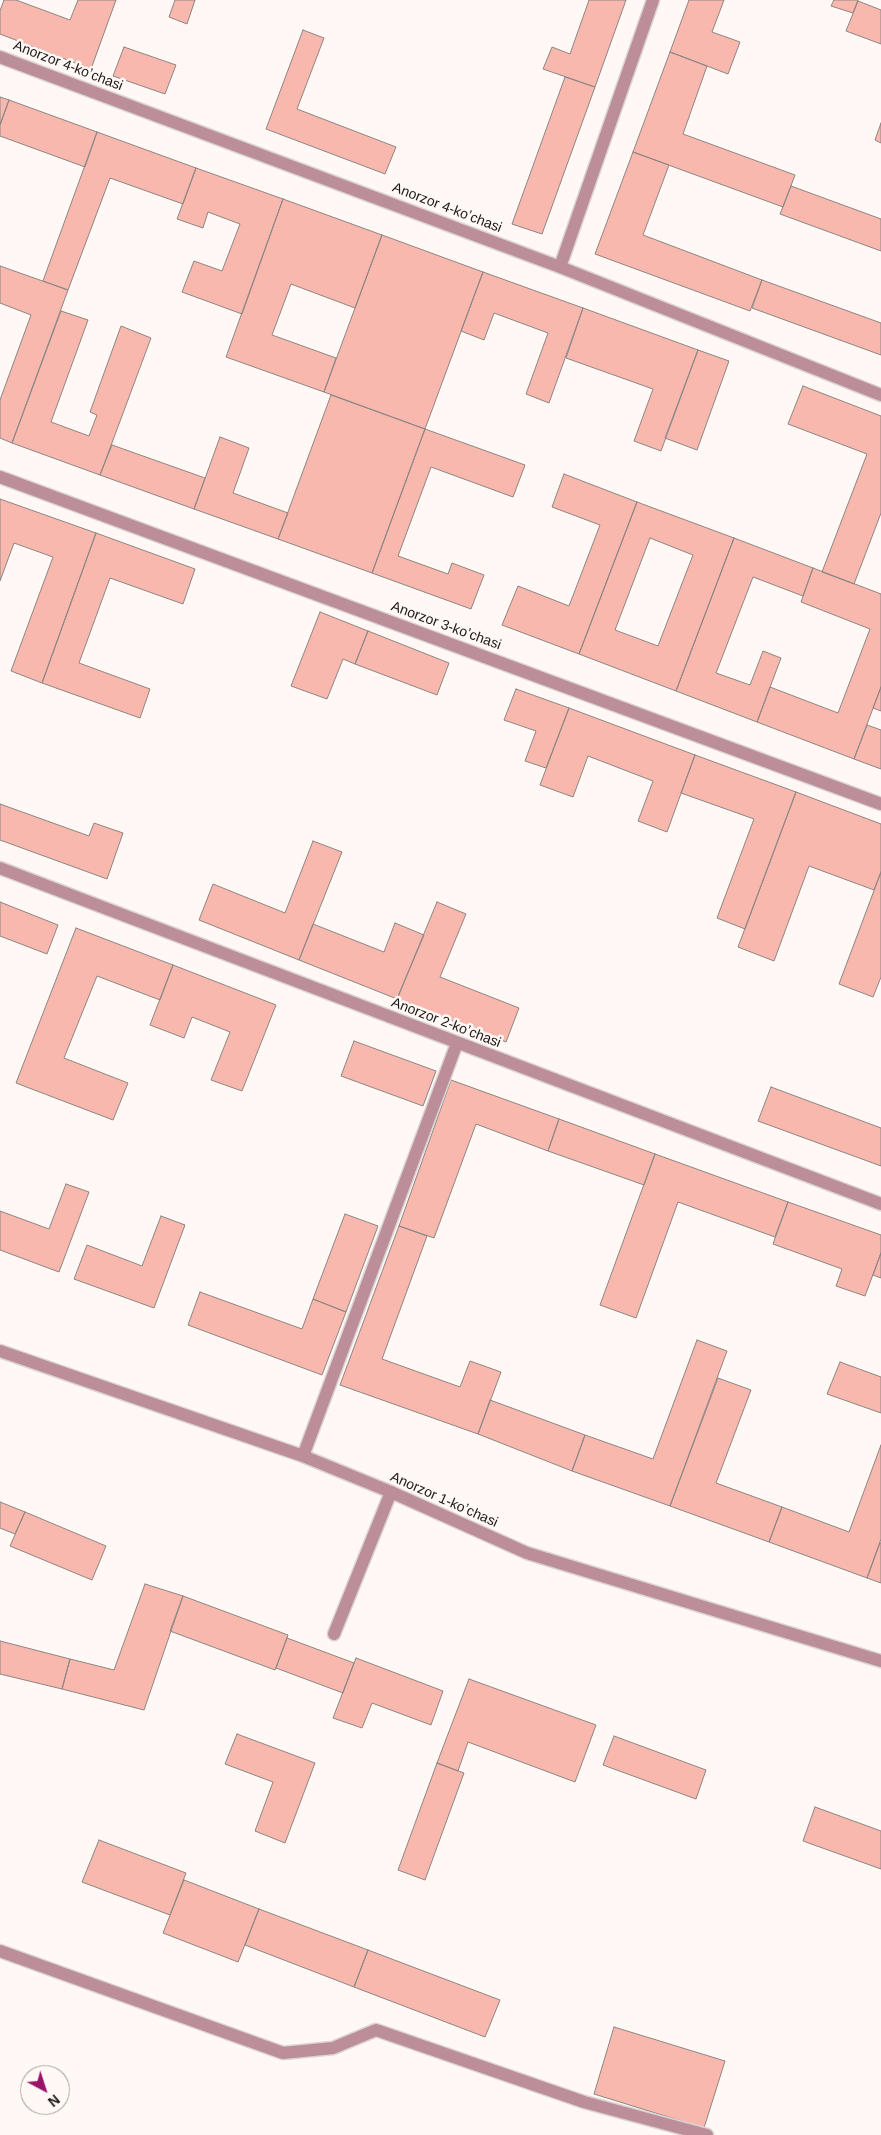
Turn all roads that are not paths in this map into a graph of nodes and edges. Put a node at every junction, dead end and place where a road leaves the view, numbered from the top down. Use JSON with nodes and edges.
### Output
{"nodes":[{"id":1,"x":653,"y":0,"type":"edge"},
{"id":2,"x":0,"y":57,"type":"edge"},
{"id":3,"x":560,"y":267,"type":"junction"},
{"id":4,"x":881,"y":396,"type":"edge"},
{"id":5,"x":0,"y":477,"type":"edge"},
{"id":6,"x":881,"y":804,"type":"edge"},
{"id":7,"x":0,"y":868,"type":"edge"},
{"id":8,"x":457,"y":1043,"type":"junction"},
{"id":9,"x":881,"y":1204,"type":"edge"},
{"id":10,"x":0,"y":1351,"type":"edge"},
{"id":11,"x":303,"y":1456,"type":"junction"},
{"id":12,"x":391,"y":1492,"type":"junction"},
{"id":13,"x":334,"y":1634,"type":"dead end"},
{"id":14,"x":881,"y":1661,"type":"edge"},
{"id":15,"x":0,"y":1951,"type":"edge"},
{"id":16,"x":707,"y":2135,"type":"edge"}],
"edges":[{"from":1,"to":3,"type":"street"},
{"from":2,"to":3,"type":"street","name":"Аnorzor 4-koʼchasi"},
{"from":3,"to":4,"type":"street","name":"Аnorzor 4-koʼchasi"},
{"from":5,"to":6,"type":"street","name":"Аnorzor 3-koʼchasi"},
{"from":7,"to":8,"type":"street","name":"Аnorzor 2-koʼchasi"},
{"from":8,"to":9,"type":"street","name":"Аnorzor 2-koʼchasi"},
{"from":8,"to":11,"type":"street"},
{"from":10,"to":11,"type":"street","name":"Аnorzor 1-koʼchasi"},
{"from":11,"to":12,"type":"street","name":"Аnorzor 1-koʼchasi"},
{"from":12,"to":13,"type":"street"},
{"from":12,"to":14,"type":"street","name":"Аnorzor 1-koʼchasi"},
{"from":15,"to":16,"type":"street"}]}
